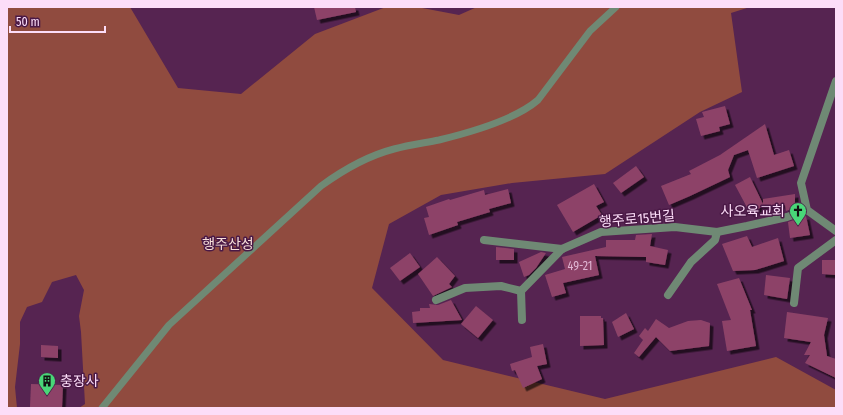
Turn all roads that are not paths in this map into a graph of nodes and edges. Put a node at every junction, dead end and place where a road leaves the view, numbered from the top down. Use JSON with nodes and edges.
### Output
{"nodes":[{"id":1,"x":616,"y":7,"type":"edge"},
{"id":2,"x":836,"y":81,"type":"edge"},
{"id":3,"x":834,"y":90,"type":"edge"},
{"id":4,"x":807,"y":210,"type":"junction"},
{"id":5,"x":836,"y":231,"type":"edge"},
{"id":6,"x":717,"y":232,"type":"junction"},
{"id":7,"x":484,"y":240,"type":"dead end"},
{"id":8,"x":836,"y":240,"type":"edge"},
{"id":9,"x":562,"y":249,"type":"junction"},
{"id":10,"x":521,"y":291,"type":"junction"},
{"id":11,"x":668,"y":295,"type":"dead end"},
{"id":12,"x":436,"y":300,"type":"dead end"},
{"id":13,"x":794,"y":303,"type":"dead end"},
{"id":14,"x":522,"y":320,"type":"dead end"},
{"id":15,"x":102,"y":408,"type":"edge"}],
"edges":[{"from":1,"to":15,"type":"lane"},
{"from":2,"to":3,"type":"street"},
{"from":3,"to":4,"type":"street"},
{"from":4,"to":5,"type":"street"},
{"from":4,"to":6,"type":"street","name":"행주로15번길"},
{"from":6,"to":9,"type":"street","name":"행주로15번길"},
{"from":6,"to":11,"type":"street"},
{"from":7,"to":9,"type":"street"},
{"from":8,"to":13,"type":"street"},
{"from":9,"to":10,"type":"street","name":"행주로15번길"},
{"from":10,"to":12,"type":"street"},
{"from":10,"to":14,"type":"street"}]}
